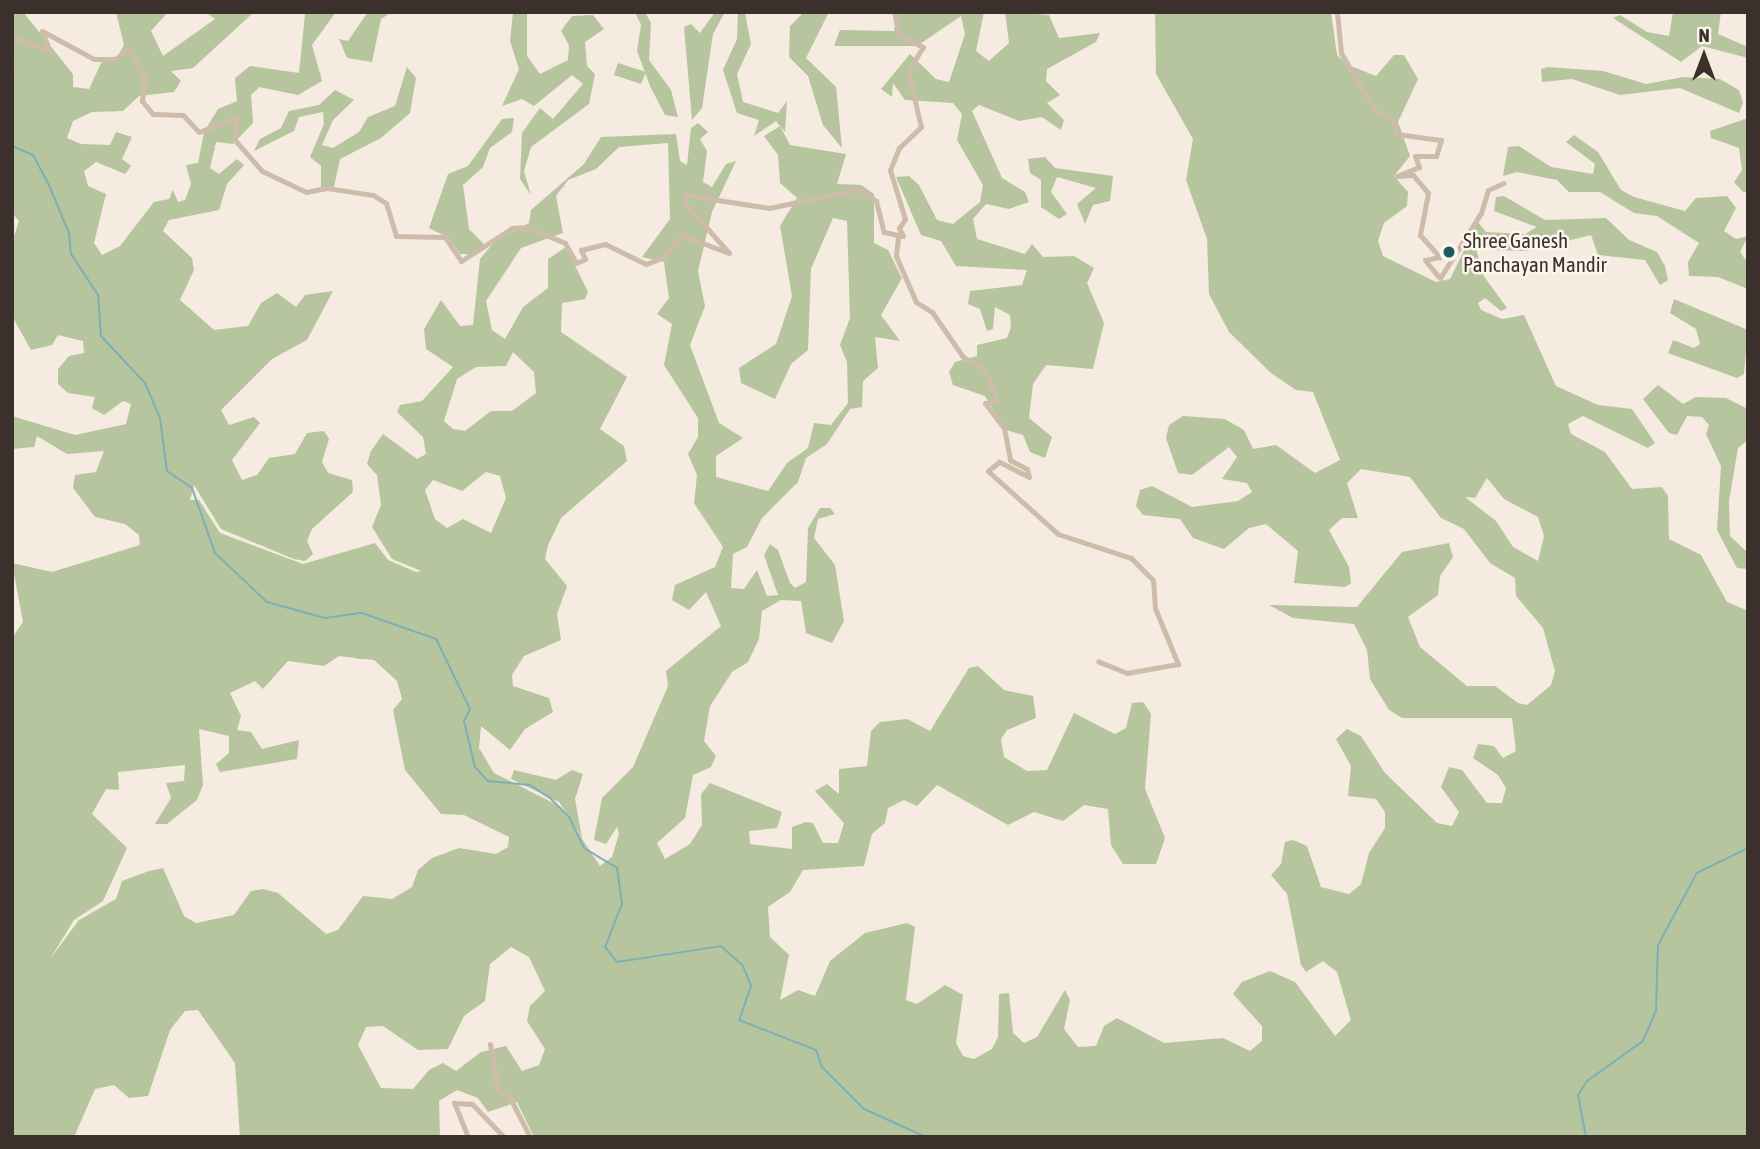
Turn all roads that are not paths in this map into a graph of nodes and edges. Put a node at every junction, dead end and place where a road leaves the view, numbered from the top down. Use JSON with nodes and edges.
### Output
{"nodes":[{"id":1,"x":894,"y":12,"type":"edge"},
{"id":2,"x":1337,"y":12,"type":"edge"},
{"id":3,"x":12,"y":36,"type":"edge"},
{"id":4,"x":1504,"y":183,"type":"dead end"},
{"id":5,"x":898,"y":237,"type":"junction"},
{"id":6,"x":1098,"y":661,"type":"dead end"},
{"id":7,"x":490,"y":1044,"type":"dead end"},
{"id":8,"x":468,"y":1137,"type":"edge"},
{"id":9,"x":504,"y":1137,"type":"edge"},
{"id":10,"x":530,"y":1137,"type":"edge"}],
"edges":[{"from":1,"to":5,"type":"street"},
{"from":2,"to":4,"type":"street"},
{"from":3,"to":5,"type":"street"},
{"from":5,"to":6,"type":"street"},
{"from":7,"to":10,"type":"street"},
{"from":8,"to":9,"type":"street"}]}
